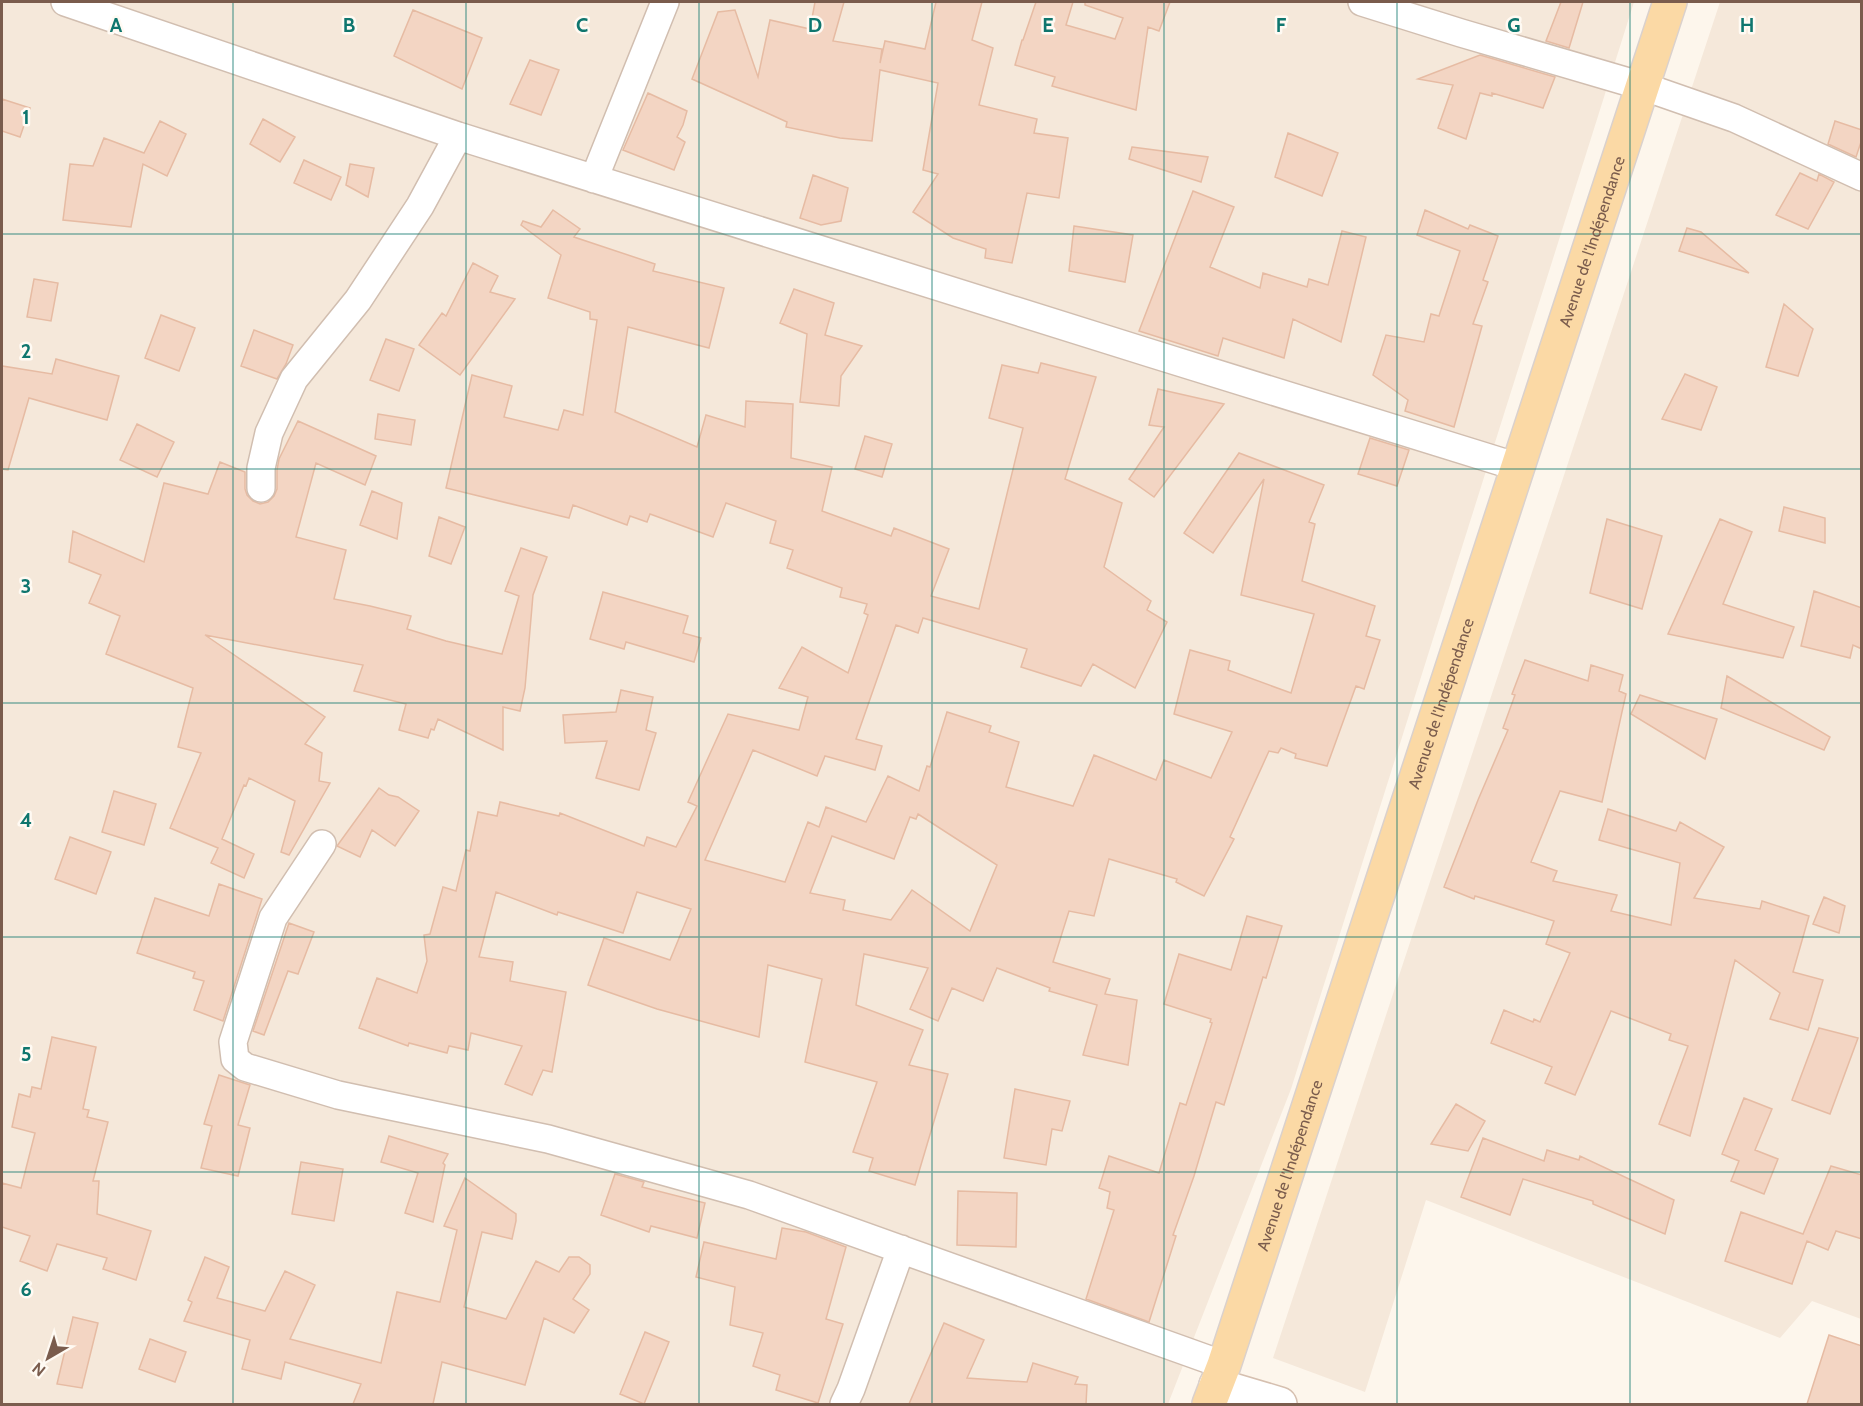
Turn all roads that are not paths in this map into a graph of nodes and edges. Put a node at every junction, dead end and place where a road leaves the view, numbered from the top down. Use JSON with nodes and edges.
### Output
{"nodes":[{"id":1,"x":65,"y":2,"type":"edge"},
{"id":2,"x":665,"y":2,"type":"edge"},
{"id":3,"x":1362,"y":2,"type":"edge"},
{"id":4,"x":1670,"y":2,"type":"edge"},
{"id":5,"x":1642,"y":86,"type":"junction"},
{"id":6,"x":458,"y":136,"type":"junction"},
{"id":7,"x":1862,"y":177,"type":"edge"},
{"id":8,"x":594,"y":179,"type":"junction"},
{"id":9,"x":1518,"y":467,"type":"junction"},
{"id":10,"x":261,"y":488,"type":"dead end"},
{"id":11,"x":322,"y":844,"type":"dead end"},
{"id":12,"x":901,"y":1249,"type":"junction"},
{"id":13,"x":1217,"y":1385,"type":"edge"},
{"id":14,"x":844,"y":1404,"type":"edge"},
{"id":15,"x":1280,"y":1404,"type":"edge"}],
"edges":[{"from":1,"to":6,"type":"street"},
{"from":2,"to":8,"type":"street"},
{"from":3,"to":5,"type":"street"},
{"from":4,"to":5,"type":"main road","name":"Avenue de l'Indépendance"},
{"from":5,"to":7,"type":"street"},
{"from":5,"to":9,"type":"main road","name":"Avenue de l'Indépendance"},
{"from":6,"to":8,"type":"street"},
{"from":6,"to":10,"type":"street"},
{"from":8,"to":9,"type":"street"},
{"from":9,"to":13,"type":"main road","name":"Avenue de l'Indépendance"},
{"from":11,"to":12,"type":"street"},
{"from":12,"to":13,"type":"street"},
{"from":12,"to":14,"type":"street"},
{"from":13,"to":15,"type":"street"}]}
